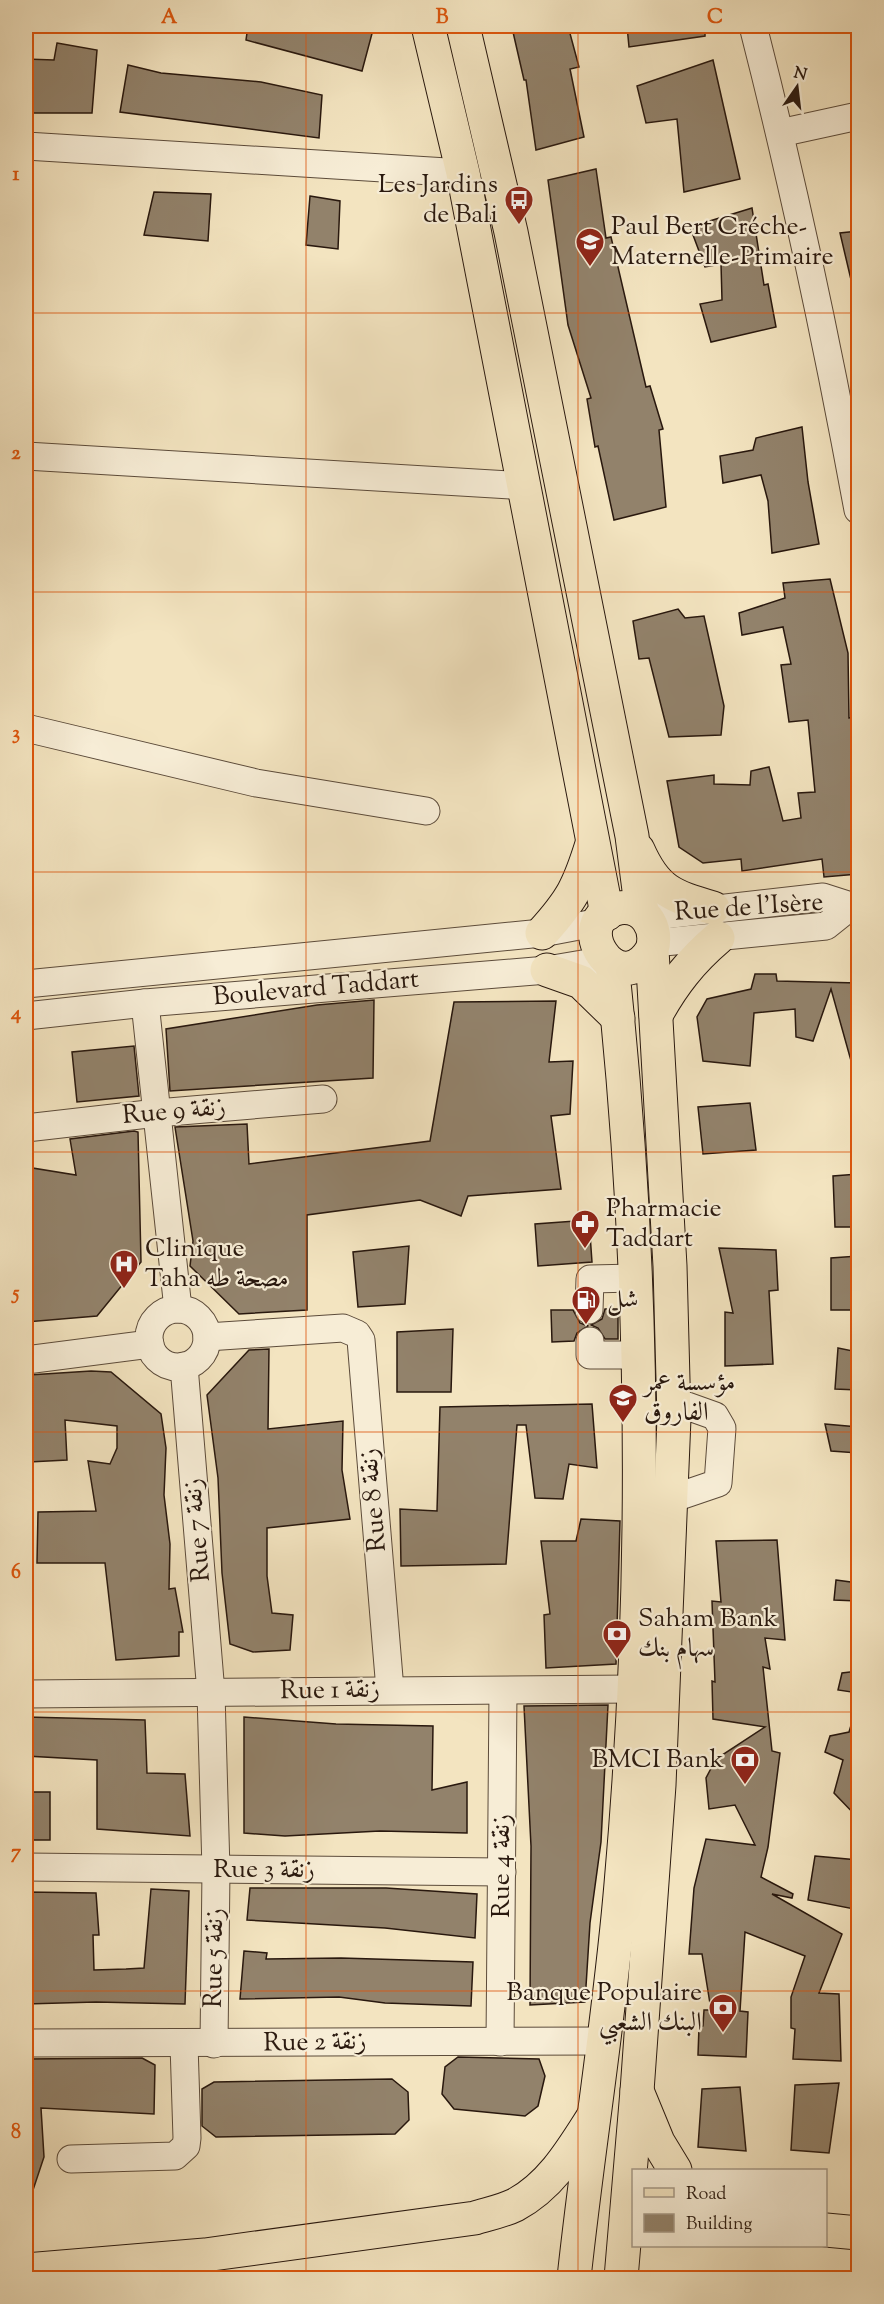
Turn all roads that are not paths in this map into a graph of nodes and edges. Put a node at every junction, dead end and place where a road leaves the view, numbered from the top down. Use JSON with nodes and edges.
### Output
{"nodes":[{"id":1,"x":428,"y":26,"type":"edge"},
{"id":2,"x":463,"y":26,"type":"edge"},
{"id":3,"x":753,"y":26,"type":"edge"},
{"id":4,"x":858,"y":116,"type":"edge"},
{"id":5,"x":780,"y":133,"type":"junction"},
{"id":6,"x":26,"y":146,"type":"edge"},
{"id":7,"x":462,"y":173,"type":"junction"},
{"id":8,"x":26,"y":456,"type":"edge"},
{"id":9,"x":526,"y":486,"type":"junction"},
{"id":10,"x":858,"y":510,"type":"edge"},
{"id":11,"x":26,"y":728,"type":"edge"},
{"id":12,"x":426,"y":811,"type":"dead end"},
{"id":13,"x":632,"y":836,"type":"junction"},
{"id":14,"x":592,"y":842,"type":"junction"},
{"id":15,"x":855,"y":905,"type":"edge"},
{"id":16,"x":603,"y":918,"type":"junction"},
{"id":17,"x":716,"y":923,"type":"junction"},
{"id":18,"x":649,"y":931,"type":"junction"},
{"id":19,"x":542,"y":933,"type":"junction"},
{"id":20,"x":609,"y":962,"type":"junction"},
{"id":21,"x":547,"y":970,"type":"junction"},
{"id":22,"x":26,"y":984,"type":"edge"},
{"id":23,"x":145,"y":1003,"type":"junction"},
{"id":24,"x":656,"y":1015,"type":"junction"},
{"id":25,"x":26,"y":1016,"type":"edge"},
{"id":26,"x":618,"y":1018,"type":"junction"},
{"id":27,"x":323,"y":1099,"type":"dead end"},
{"id":28,"x":157,"y":1113,"type":"junction"},
{"id":29,"x":26,"y":1128,"type":"edge"},
{"id":30,"x":635,"y":1278,"type":"junction"},
{"id":31,"x":178,"y":1310,"type":"junction"},
{"id":32,"x":589,"y":1310,"type":"dead end"},
{"id":33,"x":207,"y":1337,"type":"junction"},
{"id":34,"x":590,"y":1341,"type":"dead end"},
{"id":35,"x":150,"y":1344,"type":"junction"},
{"id":36,"x":637,"y":1354,"type":"junction"},
{"id":37,"x":26,"y":1360,"type":"edge"},
{"id":38,"x":184,"y":1366,"type":"junction"},
{"id":39,"x":673,"y":1401,"type":"junction"},
{"id":40,"x":671,"y":1499,"type":"junction"},
{"id":41,"x":634,"y":1689,"type":"junction"},
{"id":42,"x":390,"y":1690,"type":"junction"},
{"id":43,"x":502,"y":1691,"type":"junction"},
{"id":44,"x":26,"y":1693,"type":"edge"},
{"id":45,"x":211,"y":1693,"type":"junction"},
{"id":46,"x":26,"y":1868,"type":"edge"},
{"id":47,"x":216,"y":1870,"type":"junction"},
{"id":48,"x":502,"y":1872,"type":"junction"},
{"id":49,"x":604,"y":2041,"type":"junction"},
{"id":50,"x":501,"y":2042,"type":"junction"},
{"id":51,"x":26,"y":2043,"type":"edge"},
{"id":52,"x":184,"y":2044,"type":"junction"},
{"id":53,"x":214,"y":2044,"type":"junction"},
{"id":54,"x":637,"y":2091,"type":"junction"},
{"id":55,"x":593,"y":2117,"type":"junction"},
{"id":56,"x":71,"y":2159,"type":"dead end"},
{"id":57,"x":674,"y":2169,"type":"edge"},
{"id":58,"x":827,"y":2230,"type":"edge"},
{"id":59,"x":858,"y":2233,"type":"edge"},
{"id":60,"x":575,"y":2263,"type":"edge"},
{"id":61,"x":622,"y":2265,"type":"edge"},
{"id":62,"x":26,"y":2270,"type":"edge"}],
"edges":[{"from":1,"to":7,"type":"main road"},
{"from":2,"to":13,"type":"main road"},
{"from":3,"to":5,"type":"street"},
{"from":4,"to":5,"type":"street"},
{"from":5,"to":10,"type":"street"},
{"from":6,"to":7,"type":"street"},
{"from":7,"to":9,"type":"main road"},
{"from":8,"to":9,"type":"street"},
{"from":9,"to":14,"type":"main road"},
{"from":11,"to":12,"type":"street"},
{"from":13,"to":17,"type":"main road"},
{"from":13,"to":18,"type":"main road"},
{"from":14,"to":16,"type":"main road"},
{"from":14,"to":19,"type":"main road"},
{"from":15,"to":17,"type":"street","name":"Rue de l'Isère"},
{"from":16,"to":18,"type":"main road"},
{"from":16,"to":19,"type":"street","name":"Boulevard Taddart"},
{"from":16,"to":20,"type":"main road"},
{"from":17,"to":18,"type":"street","name":"Rue de l'Isère"},
{"from":17,"to":24,"type":"main road"},
{"from":18,"to":20,"type":"main road"},
{"from":18,"to":24,"type":"main road"},
{"from":19,"to":22,"type":"street","name":"Boulevard Taddart"},
{"from":20,"to":21,"type":"street","name":"Boulevard Taddart"},
{"from":20,"to":26,"type":"main road"},
{"from":21,"to":23,"type":"street","name":"Boulevard Taddart"},
{"from":21,"to":26,"type":"main road"},
{"from":23,"to":25,"type":"street","name":"Boulevard Taddart"},
{"from":23,"to":28,"type":"street"},
{"from":24,"to":39,"type":"main road"},
{"from":26,"to":30,"type":"main road"},
{"from":27,"to":28,"type":"street","name":"Rue 9 زنقة"},
{"from":28,"to":29,"type":"street","name":"Rue 9 زنقة"},
{"from":28,"to":31,"type":"street"},
{"from":30,"to":32,"type":"street"},
{"from":30,"to":36,"type":"main road"},
{"from":31,"to":33,"type":"street"},
{"from":31,"to":35,"type":"street"},
{"from":33,"to":38,"type":"street"},
{"from":33,"to":42,"type":"street","name":"Rue 8 زنقة"},
{"from":34,"to":36,"type":"street"},
{"from":35,"to":37,"type":"street"},
{"from":35,"to":38,"type":"street"},
{"from":36,"to":41,"type":"main road"},
{"from":38,"to":45,"type":"street","name":"Rue 7 زنقة"},
{"from":39,"to":40,"type":"main road"},
{"from":39,"to":40,"type":"street"},
{"from":40,"to":54,"type":"main road"},
{"from":41,"to":43,"type":"street","name":"Rue 1 زنقة"},
{"from":41,"to":49,"type":"main road"},
{"from":42,"to":43,"type":"street","name":"Rue 1 زنقة"},
{"from":42,"to":45,"type":"street","name":"Rue 1 زنقة"},
{"from":43,"to":48,"type":"street","name":"Rue 4 زنقة"},
{"from":44,"to":45,"type":"street","name":"Rue 1 زنقة"},
{"from":45,"to":47,"type":"street","name":"Rue 5 زنقة"},
{"from":46,"to":47,"type":"street","name":"Rue 3 زنقة"},
{"from":47,"to":48,"type":"street","name":"Rue 3 زنقة"},
{"from":47,"to":53,"type":"street","name":"Rue 5 زنقة"},
{"from":48,"to":50,"type":"street","name":"Rue 4 زنقة"},
{"from":49,"to":50,"type":"street","name":"Rue 2 زنقة"},
{"from":49,"to":55,"type":"main road"},
{"from":50,"to":53,"type":"street","name":"Rue 2 زنقة"},
{"from":51,"to":52,"type":"street","name":"Rue 2 زنقة"},
{"from":52,"to":53,"type":"street","name":"Rue 2 زنقة"},
{"from":52,"to":56,"type":"street"},
{"from":54,"to":57,"type":"main road"},
{"from":54,"to":61,"type":"main road"},
{"from":55,"to":60,"type":"main road"},
{"from":55,"to":62,"type":"main road"},
{"from":58,"to":59,"type":"main road"}]}
